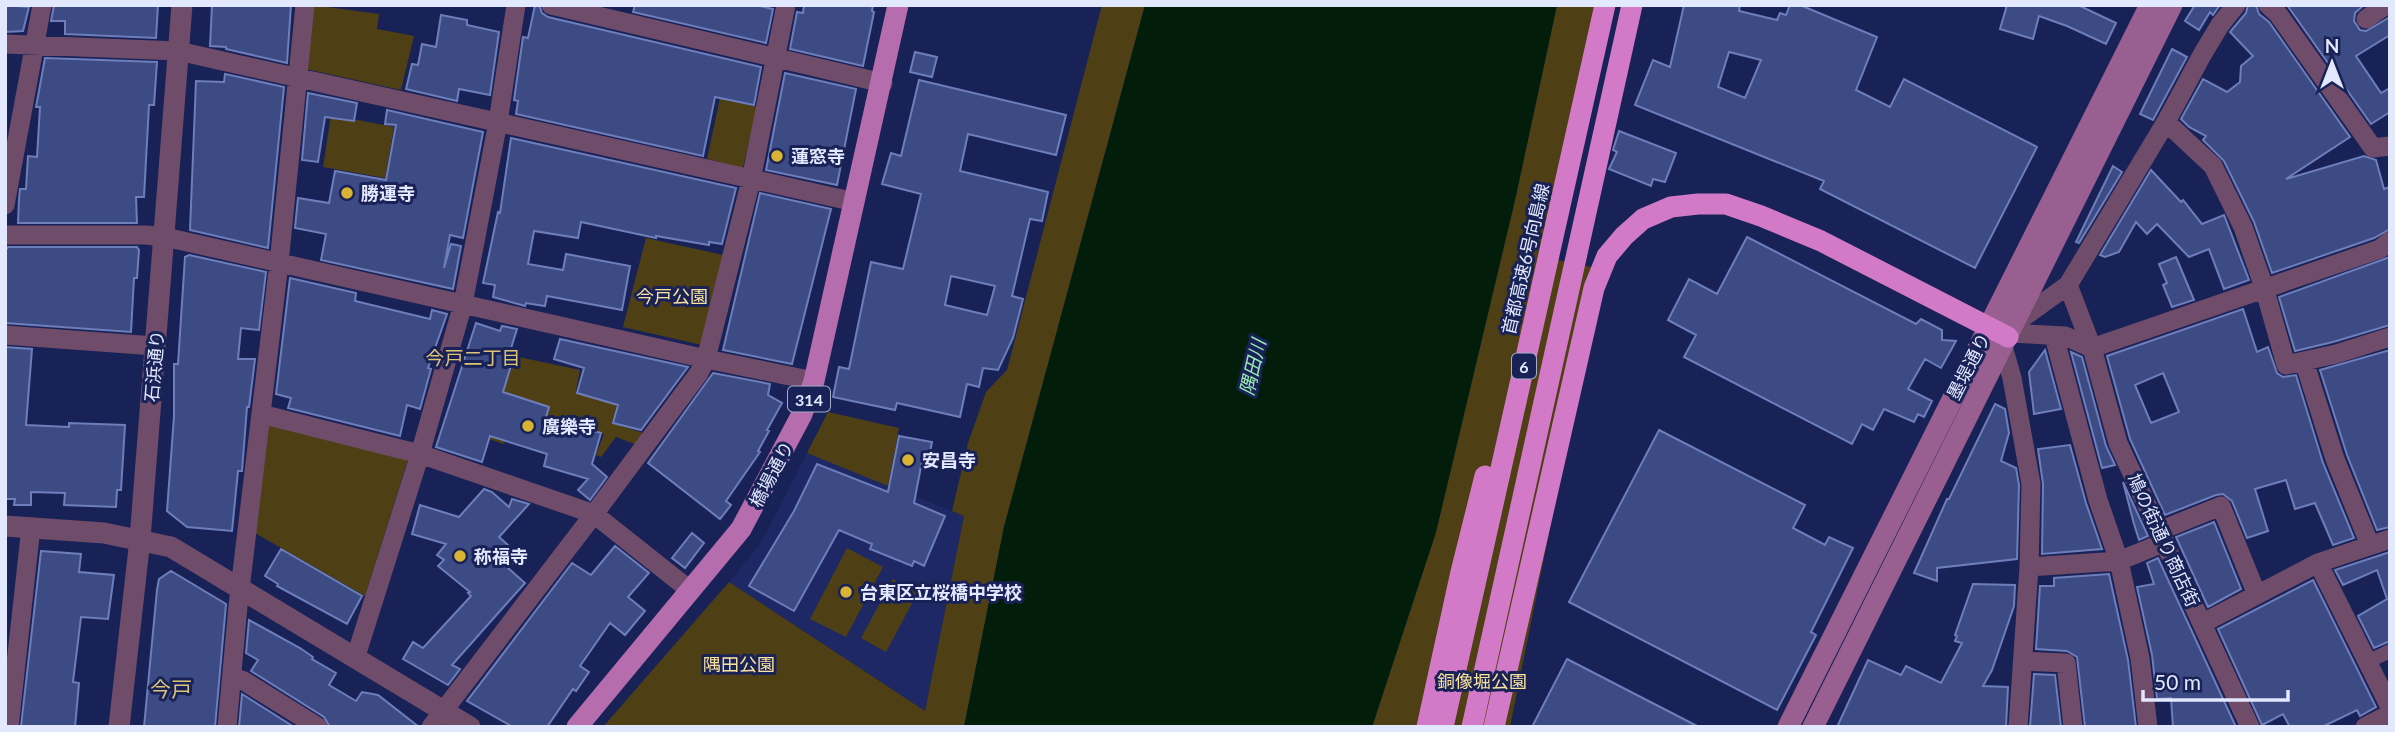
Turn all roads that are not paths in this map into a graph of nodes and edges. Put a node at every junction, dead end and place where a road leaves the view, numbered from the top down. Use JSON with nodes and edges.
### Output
{"nodes":[{"id":1,"x":42,"y":5,"type":"edge"},
{"id":2,"x":182,"y":5,"type":"edge"},
{"id":3,"x":305,"y":5,"type":"edge"},
{"id":4,"x":516,"y":5,"type":"edge"},
{"id":5,"x":551,"y":5,"type":"edge"},
{"id":6,"x":786,"y":5,"type":"edge"},
{"id":7,"x":898,"y":5,"type":"edge"},
{"id":8,"x":1605,"y":5,"type":"edge"},
{"id":9,"x":1632,"y":5,"type":"edge"},
{"id":10,"x":2150,"y":5,"type":"edge"},
{"id":11,"x":2172,"y":5,"type":"edge"},
{"id":12,"x":2236,"y":5,"type":"edge"},
{"id":13,"x":2268,"y":5,"type":"edge"},
{"id":14,"x":2386,"y":5,"type":"edge"},
{"id":15,"x":2366,"y":19,"type":"dead end"},
{"id":16,"x":5,"y":44,"type":"edge"},
{"id":17,"x":34,"y":45,"type":"junction"},
{"id":18,"x":178,"y":51,"type":"junction"},
{"id":19,"x":776,"y":59,"type":"junction"},
{"id":20,"x":298,"y":78,"type":"junction"},
{"id":21,"x":883,"y":83,"type":"junction"},
{"id":22,"x":498,"y":122,"type":"junction"},
{"id":23,"x":2166,"y":122,"type":"junction"},
{"id":24,"x":2390,"y":146,"type":"edge"},
{"id":25,"x":1573,"y":150,"type":"junction"},
{"id":26,"x":751,"y":180,"type":"junction"},
{"id":27,"x":855,"y":202,"type":"junction"},
{"id":28,"x":5,"y":205,"type":"edge"},
{"id":29,"x":5,"y":235,"type":"edge"},
{"id":30,"x":164,"y":237,"type":"junction"},
{"id":31,"x":2390,"y":241,"type":"edge"},
{"id":32,"x":279,"y":263,"type":"junction"},
{"id":33,"x":2068,"y":285,"type":"junction"},
{"id":34,"x":2264,"y":288,"type":"junction"},
{"id":35,"x":463,"y":304,"type":"junction"},
{"id":36,"x":1988,"y":326,"type":"junction"},
{"id":37,"x":5,"y":335,"type":"edge"},
{"id":38,"x":2009,"y":335,"type":"junction"},
{"id":39,"x":2054,"y":335,"type":"junction"},
{"id":40,"x":2390,"y":337,"type":"edge"},
{"id":41,"x":155,"y":346,"type":"junction"},
{"id":42,"x":2092,"y":348,"type":"junction"},
{"id":43,"x":706,"y":359,"type":"junction"},
{"id":44,"x":2304,"y":361,"type":"junction"},
{"id":45,"x":814,"y":381,"type":"junction"},
{"id":46,"x":261,"y":414,"type":"junction"},
{"id":47,"x":419,"y":454,"type":"junction"},
{"id":48,"x":594,"y":514,"type":"junction"},
{"id":49,"x":5,"y":526,"type":"edge"},
{"id":50,"x":31,"y":527,"type":"junction"},
{"id":51,"x":2162,"y":537,"type":"junction"},
{"id":52,"x":140,"y":538,"type":"junction"},
{"id":53,"x":2390,"y":539,"type":"edge"},
{"id":54,"x":2370,"y":545,"type":"junction"},
{"id":55,"x":2119,"y":561,"type":"junction"},
{"id":56,"x":2318,"y":563,"type":"junction"},
{"id":57,"x":2029,"y":567,"type":"junction"},
{"id":58,"x":241,"y":588,"type":"junction"},
{"id":59,"x":691,"y":592,"type":"junction"},
{"id":60,"x":2257,"y":595,"type":"junction"},
{"id":61,"x":2203,"y":623,"type":"junction"},
{"id":62,"x":2390,"y":651,"type":"edge"},
{"id":63,"x":356,"y":656,"type":"junction"},
{"id":64,"x":2023,"y":661,"type":"junction"},
{"id":65,"x":2367,"y":662,"type":"junction"},
{"id":66,"x":233,"y":677,"type":"junction"},
{"id":67,"x":2390,"y":707,"type":"edge"},
{"id":68,"x":2390,"y":714,"type":"edge"},
{"id":69,"x":437,"y":719,"type":"edge"},
{"id":70,"x":9,"y":727,"type":"edge"},
{"id":71,"x":118,"y":727,"type":"edge"},
{"id":72,"x":228,"y":727,"type":"edge"},
{"id":73,"x":318,"y":727,"type":"edge"},
{"id":74,"x":470,"y":727,"type":"edge"},
{"id":75,"x":577,"y":727,"type":"edge"},
{"id":76,"x":1427,"y":727,"type":"edge"},
{"id":77,"x":1443,"y":727,"type":"edge"},
{"id":78,"x":1472,"y":727,"type":"edge"},
{"id":79,"x":1494,"y":727,"type":"edge"},
{"id":80,"x":1788,"y":727,"type":"edge"},
{"id":81,"x":1813,"y":727,"type":"edge"},
{"id":82,"x":2018,"y":727,"type":"edge"},
{"id":83,"x":2073,"y":727,"type":"edge"},
{"id":84,"x":2148,"y":727,"type":"edge"},
{"id":85,"x":2250,"y":727,"type":"edge"},
{"id":86,"x":2365,"y":727,"type":"edge"}],
"edges":[{"from":1,"to":17,"type":"street"},
{"from":2,"to":18,"type":"street","name":"石浜通り"},
{"from":3,"to":20,"type":"street"},
{"from":4,"to":22,"type":"street"},
{"from":5,"to":19,"type":"street"},
{"from":6,"to":19,"type":"street"},
{"from":7,"to":21,"type":"main road","name":"橋場通り","number":"314"},
{"from":8,"to":25,"type":"highway","name":"首都高速6号向島線","number":"6"},
{"from":9,"to":78,"type":"highway","number":"6"},
{"from":10,"to":36,"type":"main road","name":"墨堤通り"},
{"from":11,"to":38,"type":"main road","name":"墨堤通り"},
{"from":12,"to":23,"type":"street"},
{"from":13,"to":24,"type":"street"},
{"from":14,"to":15,"type":"street"},
{"from":16,"to":17,"type":"street"},
{"from":17,"to":18,"type":"street"},
{"from":17,"to":28,"type":"street"},
{"from":18,"to":20,"type":"street"},
{"from":18,"to":30,"type":"street","name":"石浜通り"},
{"from":19,"to":21,"type":"street"},
{"from":19,"to":26,"type":"street"},
{"from":20,"to":22,"type":"street"},
{"from":20,"to":32,"type":"street"},
{"from":21,"to":27,"type":"main road","name":"橋場通り","number":"314"},
{"from":22,"to":26,"type":"street"},
{"from":22,"to":35,"type":"street"},
{"from":23,"to":33,"type":"street"},
{"from":23,"to":34,"type":"street"},
{"from":25,"to":76,"type":"highway"},
{"from":25,"to":77,"type":"highway","name":"首都高速6号向島線","number":"6"},
{"from":26,"to":27,"type":"street"},
{"from":26,"to":43,"type":"street"},
{"from":27,"to":45,"type":"main road","name":"橋場通り","number":"314"},
{"from":29,"to":30,"type":"street"},
{"from":30,"to":32,"type":"street"},
{"from":30,"to":41,"type":"street","name":"石浜通り"},
{"from":31,"to":34,"type":"street"},
{"from":32,"to":35,"type":"street"},
{"from":32,"to":46,"type":"street"},
{"from":33,"to":38,"type":"street"},
{"from":33,"to":42,"type":"street","name":"鳩の街通り商店街"},
{"from":34,"to":42,"type":"street"},
{"from":34,"to":44,"type":"street"},
{"from":35,"to":43,"type":"street"},
{"from":35,"to":47,"type":"street"},
{"from":36,"to":38,"type":"highway"},
{"from":36,"to":79,"type":"highway"},
{"from":36,"to":80,"type":"main road","name":"墨堤通り"},
{"from":37,"to":41,"type":"street"},
{"from":38,"to":39,"type":"street"},
{"from":38,"to":57,"type":"street"},
{"from":38,"to":81,"type":"main road","name":"墨堤通り"},
{"from":39,"to":42,"type":"street"},
{"from":39,"to":55,"type":"street"},
{"from":40,"to":44,"type":"street"},
{"from":41,"to":52,"type":"street","name":"石浜通り"},
{"from":42,"to":51,"type":"street","name":"鳩の街通り商店街"},
{"from":43,"to":45,"type":"street"},
{"from":43,"to":48,"type":"street"},
{"from":44,"to":54,"type":"street"},
{"from":45,"to":59,"type":"main road","name":"橋場通り","number":"314"},
{"from":46,"to":47,"type":"street"},
{"from":46,"to":58,"type":"street"},
{"from":47,"to":48,"type":"street"},
{"from":47,"to":63,"type":"street"},
{"from":48,"to":59,"type":"street"},
{"from":48,"to":69,"type":"street"},
{"from":49,"to":50,"type":"street"},
{"from":50,"to":52,"type":"street"},
{"from":50,"to":70,"type":"street"},
{"from":51,"to":55,"type":"street"},
{"from":51,"to":60,"type":"street"},
{"from":51,"to":61,"type":"street","name":"鳩の街通り商店街"},
{"from":52,"to":58,"type":"street"},
{"from":52,"to":71,"type":"street","name":"石浜通り"},
{"from":53,"to":54,"type":"street"},
{"from":54,"to":56,"type":"street"},
{"from":55,"to":57,"type":"street"},
{"from":55,"to":84,"type":"street"},
{"from":56,"to":60,"type":"street"},
{"from":56,"to":65,"type":"street"},
{"from":57,"to":64,"type":"street"},
{"from":58,"to":63,"type":"street"},
{"from":58,"to":66,"type":"street"},
{"from":59,"to":75,"type":"main road","name":"橋場通り","number":"314"},
{"from":60,"to":61,"type":"street"},
{"from":61,"to":85,"type":"street","name":"鳩の街通り商店街"},
{"from":62,"to":65,"type":"street"},
{"from":63,"to":69,"type":"street"},
{"from":64,"to":82,"type":"street"},
{"from":64,"to":83,"type":"street"},
{"from":65,"to":67,"type":"street"},
{"from":66,"to":72,"type":"street"},
{"from":66,"to":73,"type":"street"},
{"from":68,"to":86,"type":"street"},
{"from":69,"to":74,"type":"street"}]}
